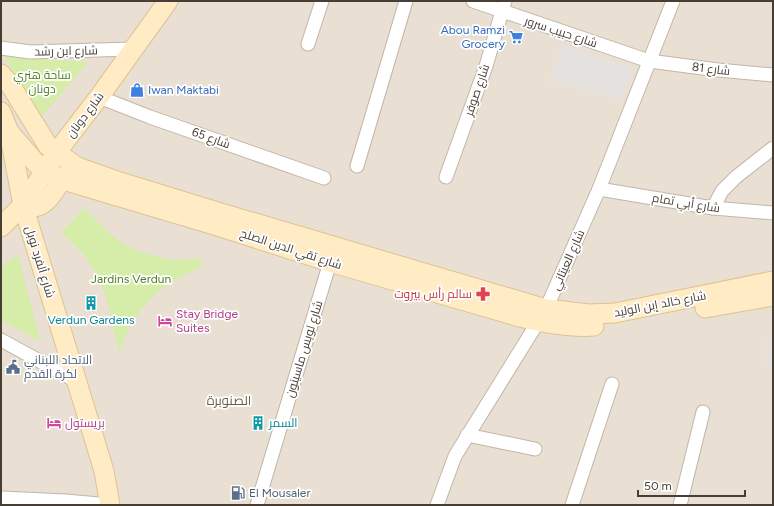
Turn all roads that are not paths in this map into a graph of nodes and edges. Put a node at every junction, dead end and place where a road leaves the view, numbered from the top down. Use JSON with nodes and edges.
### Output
{"nodes":[{"id":1,"x":168,"y":1,"type":"edge"},
{"id":2,"x":322,"y":1,"type":"edge"},
{"id":3,"x":406,"y":1,"type":"edge"},
{"id":4,"x":473,"y":1,"type":"edge"},
{"id":5,"x":673,"y":1,"type":"edge"},
{"id":6,"x":504,"y":6,"type":"edge"},
{"id":7,"x":308,"y":44,"type":"dead end"},
{"id":8,"x":1,"y":48,"type":"edge"},
{"id":9,"x":132,"y":49,"type":"junction"},
{"id":10,"x":649,"y":61,"type":"junction"},
{"id":11,"x":1,"y":74,"type":"edge"},
{"id":12,"x":773,"y":75,"type":"edge"},
{"id":13,"x":99,"y":98,"type":"junction"},
{"id":14,"x":1,"y":112,"type":"edge"},
{"id":15,"x":9,"y":132,"type":"junction"},
{"id":16,"x":68,"y":137,"type":"junction"},
{"id":17,"x":773,"y":148,"type":"edge"},
{"id":18,"x":56,"y":153,"type":"junction"},
{"id":19,"x":357,"y":166,"type":"dead end"},
{"id":20,"x":44,"y":172,"type":"junction"},
{"id":21,"x":67,"y":172,"type":"junction"},
{"id":22,"x":446,"y":177,"type":"dead end"},
{"id":23,"x":324,"y":178,"type":"dead end"},
{"id":24,"x":599,"y":189,"type":"junction"},
{"id":25,"x":23,"y":206,"type":"junction"},
{"id":26,"x":713,"y":208,"type":"junction"},
{"id":27,"x":773,"y":213,"type":"edge"},
{"id":28,"x":1,"y":227,"type":"edge"},
{"id":29,"x":330,"y":262,"type":"junction"},
{"id":30,"x":773,"y":281,"type":"edge"},
{"id":31,"x":773,"y":296,"type":"edge"},
{"id":32,"x":543,"y":315,"type":"junction"},
{"id":33,"x":1,"y":340,"type":"edge"},
{"id":34,"x":76,"y":381,"type":"junction"},
{"id":35,"x":612,"y":384,"type":"dead end"},
{"id":36,"x":703,"y":412,"type":"dead end"},
{"id":37,"x":467,"y":435,"type":"junction"},
{"id":38,"x":535,"y":449,"type":"dead end"},
{"id":39,"x":1,"y":498,"type":"edge"},
{"id":40,"x":65,"y":503,"type":"edge"},
{"id":41,"x":110,"y":505,"type":"edge"},
{"id":42,"x":257,"y":505,"type":"edge"},
{"id":43,"x":437,"y":505,"type":"edge"},
{"id":44,"x":572,"y":505,"type":"edge"},
{"id":45,"x":680,"y":505,"type":"edge"}],
"edges":[{"from":1,"to":9,"type":"main road","name":"شارع دونان"},
{"from":2,"to":7,"type":"street"},
{"from":3,"to":19,"type":"street"},
{"from":4,"to":6,"type":"street","name":"شارع حبيب سرور"},
{"from":5,"to":10,"type":"street","name":"شارع العيتاني"},
{"from":6,"to":10,"type":"street","name":"شارع حبيب سرور"},
{"from":6,"to":22,"type":"street","name":"شارع صوفر"},
{"from":8,"to":9,"type":"street","name":"شارع ابن رشد"},
{"from":9,"to":13,"type":"main road","name":"شارع دونان"},
{"from":10,"to":12,"type":"street","name":"شارع 81"},
{"from":10,"to":24,"type":"street","name":"شارع العيتاني"},
{"from":11,"to":18,"type":"main road","name":"شارع تقي الدين الصلح"},
{"from":13,"to":16,"type":"main road","name":"شارع دونان"},
{"from":13,"to":23,"type":"street","name":"شارع 65"},
{"from":14,"to":15,"type":"main road"},
{"from":15,"to":20,"type":"main road"},
{"from":15,"to":25,"type":"main road","name":"شارع ألفرد نوبل"},
{"from":16,"to":18,"type":"main road","name":"شارع دونان"},
{"from":16,"to":21,"type":"main road"},
{"from":17,"to":26,"type":"street"},
{"from":18,"to":20,"type":"main road","name":"شارع دونان"},
{"from":18,"to":21,"type":"main road","name":"شارع تقي الدين الصلح"},
{"from":20,"to":21,"type":"main road","name":"شارع تقي الدين الصلح"},
{"from":20,"to":25,"type":"main road","name":"شارع دونان"},
{"from":21,"to":25,"type":"main road"},
{"from":21,"to":29,"type":"main road","name":"شارع تقي الدين الصلح"},
{"from":21,"to":32,"type":"main road","name":"شارع تقي الدين الصلح"},
{"from":24,"to":26,"type":"street","name":"شارع أبي تمام"},
{"from":24,"to":32,"type":"street","name":"شارع العيتاني"},
{"from":25,"to":28,"type":"main road","name":"شارع دونان"},
{"from":25,"to":34,"type":"main road","name":"شارع ألفرد نوبل"},
{"from":26,"to":27,"type":"street","name":"شارع أبي تمام"},
{"from":29,"to":32,"type":"main road","name":"شارع تقي الدين الصلح"},
{"from":29,"to":42,"type":"street","name":"شارع لويس ماسينون"},
{"from":30,"to":32,"type":"main road","name":"شارع خالد إبن الوليد"},
{"from":31,"to":32,"type":"main road"},
{"from":32,"to":37,"type":"street","name":"شارع العيتاني"},
{"from":33,"to":34,"type":"street"},
{"from":34,"to":41,"type":"main road","name":"شارع ألفرد نوبل"},
{"from":35,"to":44,"type":"street"},
{"from":36,"to":45,"type":"street"},
{"from":37,"to":38,"type":"street"},
{"from":37,"to":43,"type":"street","name":"شارع العيتاني"},
{"from":39,"to":40,"type":"street"},
{"from":40,"to":41,"type":"street"}]}
